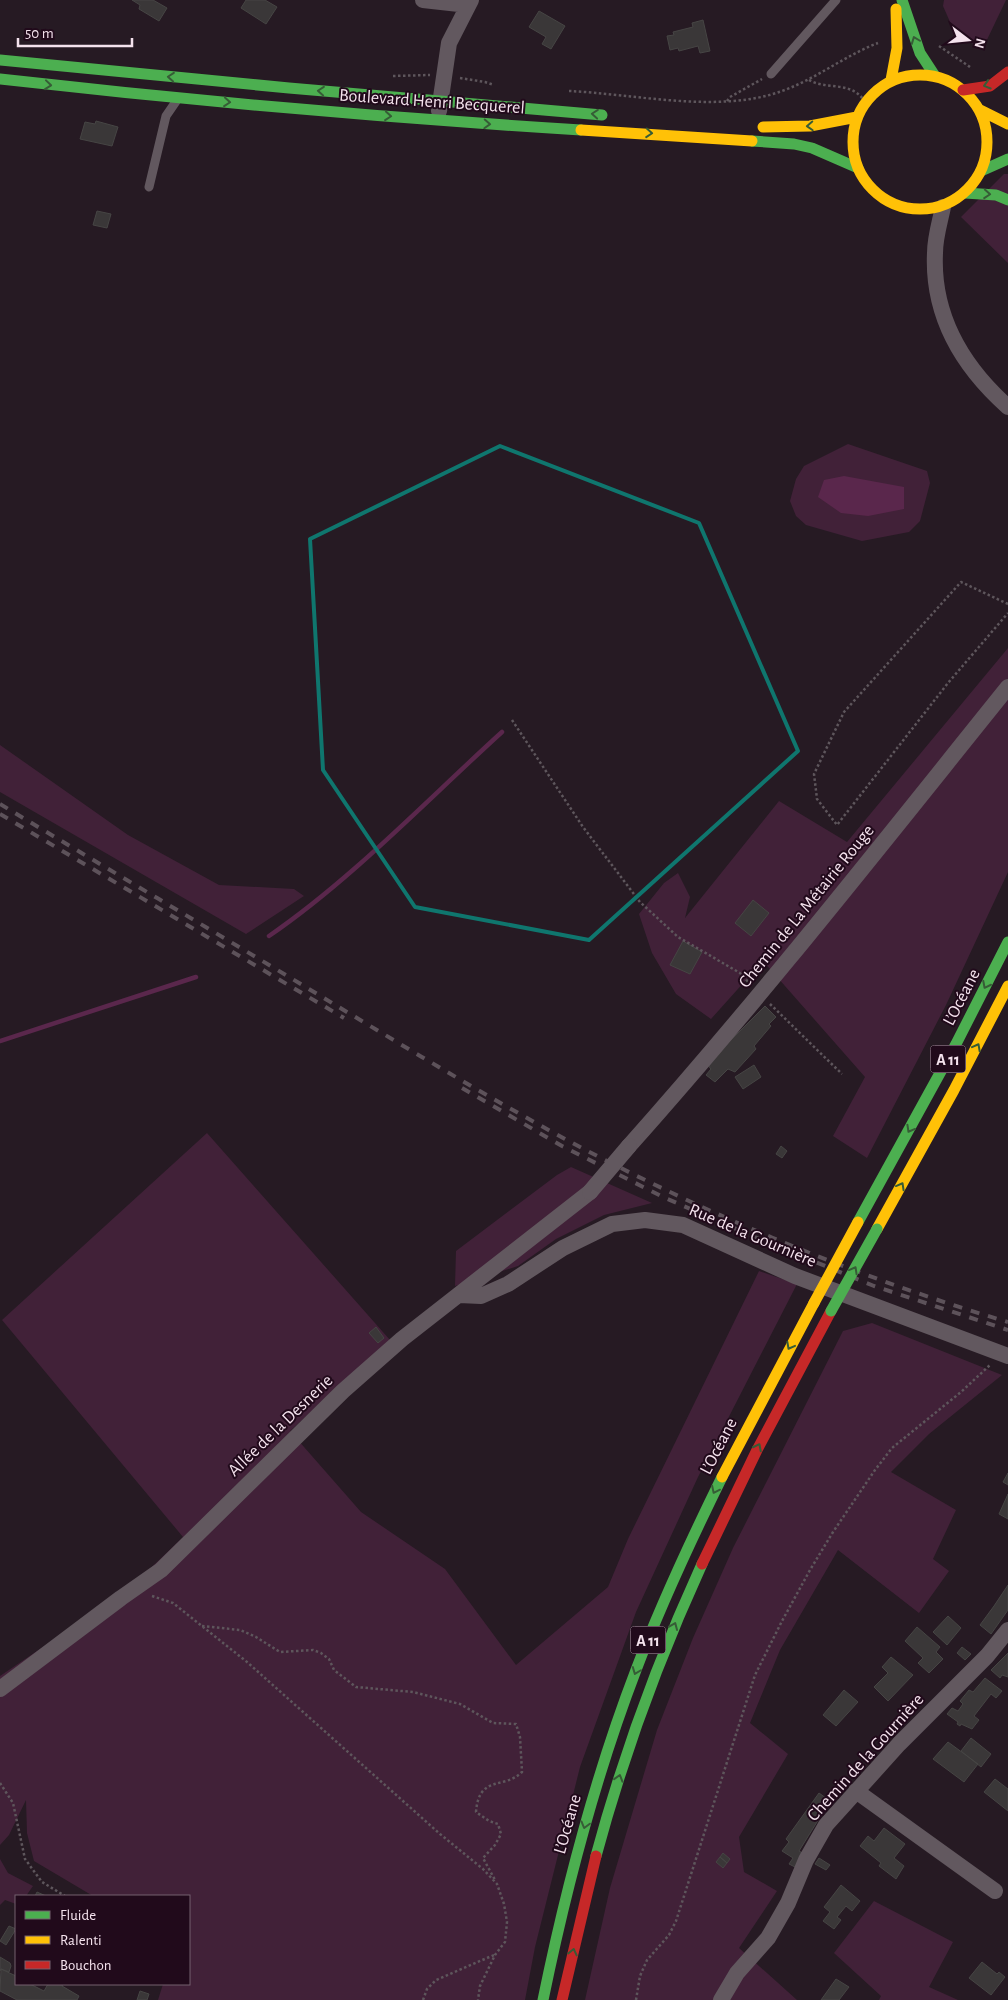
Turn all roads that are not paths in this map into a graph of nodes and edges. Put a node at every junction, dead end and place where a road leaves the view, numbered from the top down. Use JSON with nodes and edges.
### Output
{"nodes":[{"id":1,"x":424,"y":0,"type":"edge"},
{"id":2,"x":836,"y":0,"type":"edge"},
{"id":3,"x":896,"y":0,"type":"edge"},
{"id":4,"x":902,"y":0,"type":"edge"},
{"id":5,"x":469,"y":2,"type":"edge"},
{"id":6,"x":0,"y":60,"type":"edge"},
{"id":7,"x":1008,"y":72,"type":"edge"},
{"id":8,"x":771,"y":74,"type":"road end"},
{"id":9,"x":935,"y":76,"type":"junction"},
{"id":10,"x":0,"y":79,"type":"edge"},
{"id":11,"x":891,"y":80,"type":"junction"},
{"id":12,"x":289,"y":88,"type":"junction"},
{"id":13,"x":963,"y":90,"type":"junction"},
{"id":14,"x":178,"y":98,"type":"junction"},
{"id":15,"x":439,"y":101,"type":"junction"},
{"id":16,"x":980,"y":110,"type":"junction"},
{"id":17,"x":618,"y":116,"type":"dead end"},
{"id":18,"x":857,"y":117,"type":"junction"},
{"id":19,"x":438,"y":120,"type":"junction"},
{"id":20,"x":1008,"y":124,"type":"edge"},
{"id":21,"x":755,"y":126,"type":"dead end"},
{"id":22,"x":1008,"y":158,"type":"edge"},
{"id":23,"x":858,"y":168,"type":"junction"},
{"id":24,"x":981,"y":171,"type":"junction"},
{"id":25,"x":149,"y":186,"type":"dead end"},
{"id":26,"x":965,"y":192,"type":"junction"},
{"id":27,"x":1008,"y":200,"type":"edge"},
{"id":28,"x":943,"y":207,"type":"junction"},
{"id":29,"x":1008,"y":407,"type":"edge"},
{"id":30,"x":1008,"y":687,"type":"edge"},
{"id":31,"x":1008,"y":942,"type":"edge"},
{"id":32,"x":1008,"y":986,"type":"edge"},
{"id":33,"x":590,"y":1192,"type":"joint"},
{"id":34,"x":459,"y":1295,"type":"junction"},
{"id":35,"x":1005,"y":1355,"type":"edge"},
{"id":36,"x":1008,"y":1630,"type":"edge"},
{"id":37,"x":0,"y":1689,"type":"edge"},
{"id":38,"x":856,"y":1791,"type":"junction"},
{"id":39,"x":995,"y":1891,"type":"dead end"},
{"id":40,"x":543,"y":2000,"type":"edge"},
{"id":41,"x":562,"y":2000,"type":"edge"},
{"id":42,"x":721,"y":2000,"type":"edge"}],
"edges":[{"from":1,"to":5,"type":"street"},
{"from":2,"to":8,"type":"lane"},
{"from":3,"to":11,"type":"main road"},
{"from":9,"to":4,"type":"main road","one_way":true},
{"from":5,"to":15,"type":"street"},
{"from":12,"to":6,"type":"main road","name":"Boulevard Henri Becquerel","one_way":true},
{"from":7,"to":13,"type":"main road","one_way":true},
{"from":9,"to":11,"type":"main road"},
{"from":9,"to":13,"type":"main road"},
{"from":10,"to":14,"type":"main road","name":"Boulevard Henri Becquerel","one_way":true},
{"from":11,"to":18,"type":"main road"},
{"from":12,"to":14,"type":"lane"},
{"from":15,"to":12,"type":"main road","name":"Boulevard Henri Becquerel","one_way":true},
{"from":13,"to":16,"type":"main road"},
{"from":14,"to":19,"type":"main road","name":"Boulevard Henri Becquerel","one_way":true},
{"from":14,"to":25,"type":"lane"},
{"from":17,"to":15,"type":"main road","name":"Boulevard Henri Becquerel","one_way":true},
{"from":15,"to":19,"type":"street"},
{"from":16,"to":20,"type":"main road"},
{"from":16,"to":24,"type":"main road"},
{"from":18,"to":21,"type":"main road","one_way":true},
{"from":18,"to":23,"type":"main road"},
{"from":19,"to":23,"type":"main road","name":"Boulevard Henri Becquerel","one_way":true},
{"from":22,"to":24,"type":"main road"},
{"from":23,"to":28,"type":"main road"},
{"from":24,"to":26,"type":"main road"},
{"from":26,"to":27,"type":"main road","one_way":true},
{"from":26,"to":28,"type":"main road"},
{"from":28,"to":29,"type":"street"},
{"from":30,"to":33,"type":"street","name":"Chemin de La Métairie Rouge","bridge":true},
{"from":31,"to":40,"type":"main road","name":"L’Océane","number":"A 11","one_way":true,"bridge":true},
{"from":41,"to":32,"type":"main road","name":"L’Océane","number":"A 11","one_way":true,"bridge":true},
{"from":33,"to":34,"type":"street","name":"Allée de la Desnerie"},
{"from":34,"to":35,"type":"street","name":"Rue de la Gournière"},
{"from":34,"to":37,"type":"street","name":"Allée de la Desnerie"},
{"from":36,"to":38,"type":"street","name":"Chemin de la Gournière"},
{"from":38,"to":39,"type":"street"},
{"from":38,"to":42,"type":"street","name":"Chemin de la Gournière"}]}
